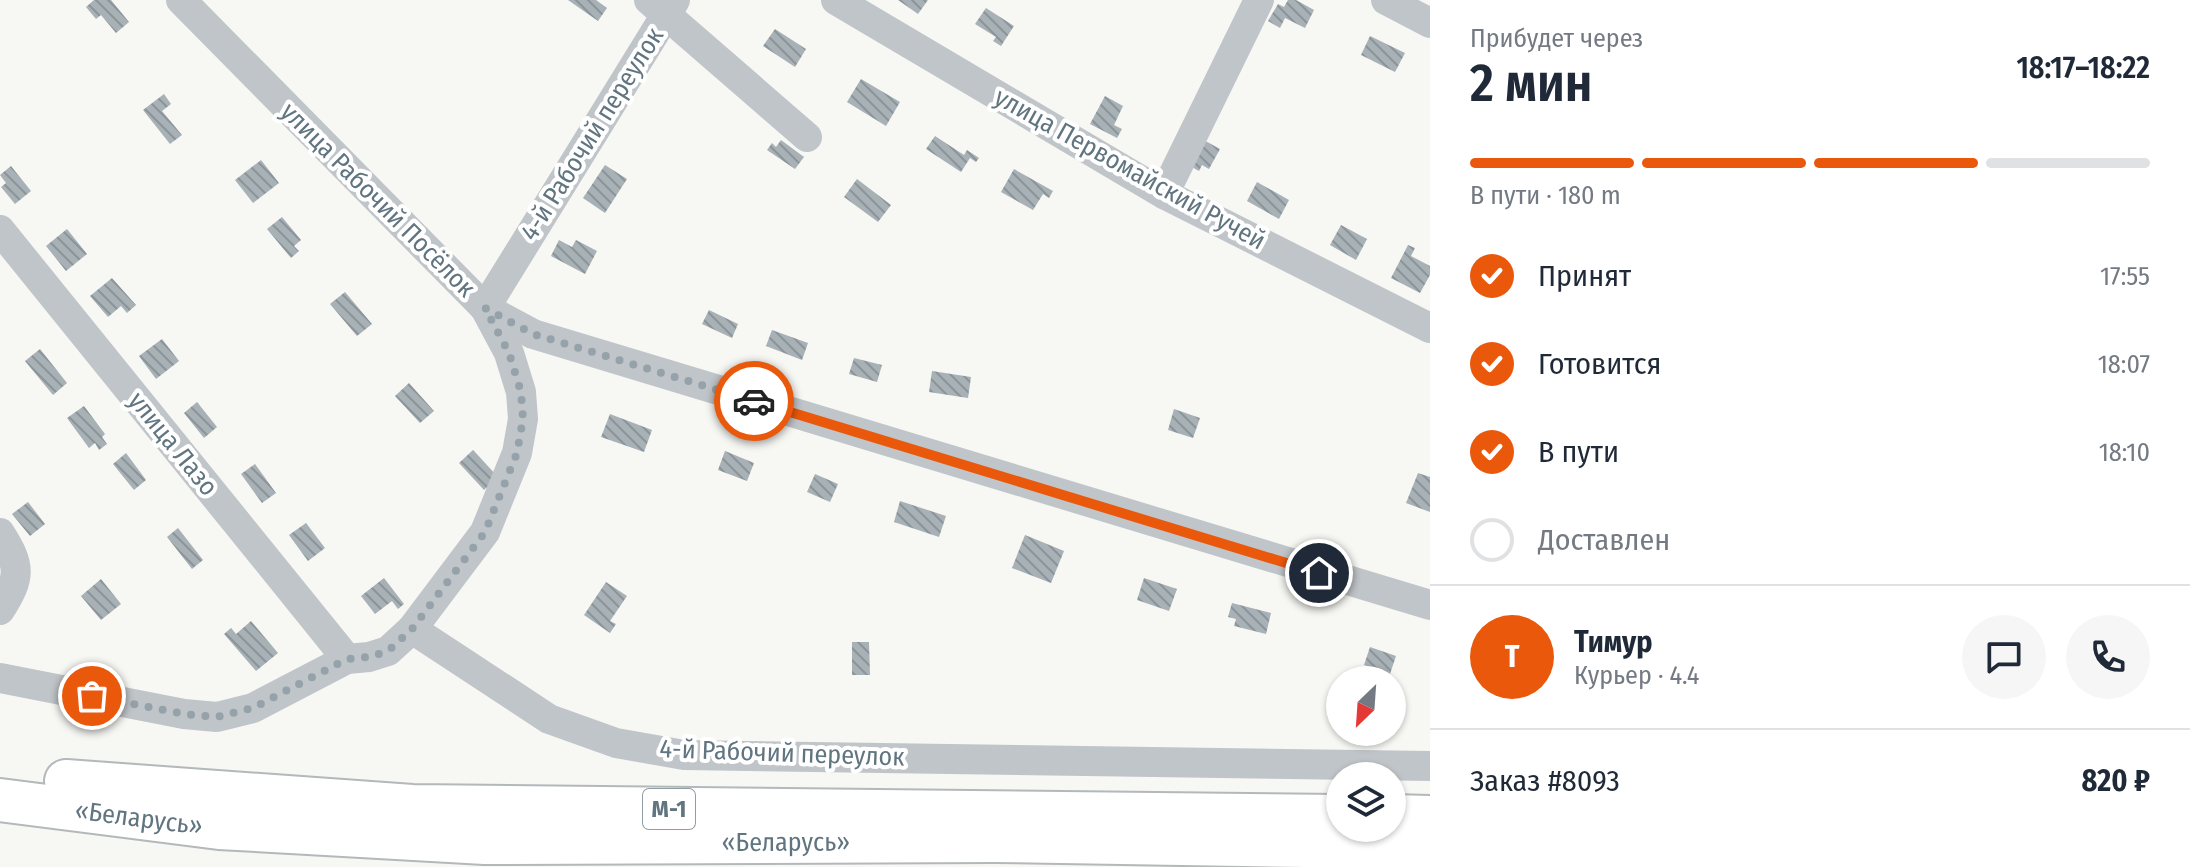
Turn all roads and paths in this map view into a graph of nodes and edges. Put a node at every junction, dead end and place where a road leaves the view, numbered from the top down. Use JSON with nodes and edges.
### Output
{"nodes":[{"id":1,"x":181,"y":0,"type":"edge"},
{"id":2,"x":836,"y":0,"type":"edge"},
{"id":3,"x":1259,"y":0,"type":"edge"},
{"id":4,"x":1386,"y":0,"type":"edge"},
{"id":5,"x":663,"y":5,"type":"edge"},
{"id":6,"x":1430,"y":23,"type":"edge"},
{"id":7,"x":807,"y":137,"type":"dead end"},
{"id":8,"x":1164,"y":194,"type":"junction"},
{"id":9,"x":0,"y":230,"type":"edge"},
{"id":10,"x":485,"y":308,"type":"junction"},
{"id":11,"x":1430,"y":328,"type":"edge"},
{"id":12,"x":0,"y":533,"type":"edge"},
{"id":13,"x":1430,"y":605,"type":"edge"},
{"id":14,"x":0,"y":610,"type":"edge"},
{"id":15,"x":412,"y":629,"type":"junction"},
{"id":16,"x":347,"y":659,"type":"junction"},
{"id":17,"x":0,"y":678,"type":"edge"},
{"id":18,"x":1430,"y":766,"type":"edge"},
{"id":19,"x":0,"y":773,"type":"edge"},
{"id":20,"x":0,"y":800,"type":"edge"},
{"id":21,"x":1326,"y":816,"type":"edge"},
{"id":22,"x":1406,"y":816,"type":"edge"},
{"id":23,"x":1430,"y":817,"type":"edge"},
{"id":24,"x":1430,"y":848,"type":"edge"}],
"edges":[{"from":1,"to":10,"type":"street","name":"улица Рабочий Посёлок"},
{"from":2,"to":8,"type":"street","name":"улица Первомайский Ручей"},
{"from":3,"to":8,"type":"street"},
{"from":4,"to":6,"type":"street"},
{"from":5,"to":7,"type":"street"},
{"from":5,"to":10,"type":"street","name":"4-й Рабочий переулок"},
{"from":8,"to":11,"type":"street","name":"улица Первомайский Ручей"},
{"from":9,"to":16,"type":"street","name":"улица Лазо"},
{"from":10,"to":13,"type":"street","name":"улица Рабочий Посёлок"},
{"from":10,"to":15,"type":"street"},
{"from":12,"to":14,"type":"street"},
{"from":15,"to":16,"type":"street"},
{"from":15,"to":18,"type":"street","name":"4-й Рабочий переулок"},
{"from":16,"to":17,"type":"street"},
{"from":19,"to":21,"type":"highway","name":"«Беларусь»","number":"М-1"},
{"from":20,"to":24,"type":"highway","name":"«Беларусь»","number":"М-1"},
{"from":22,"to":23,"type":"highway"}]}
